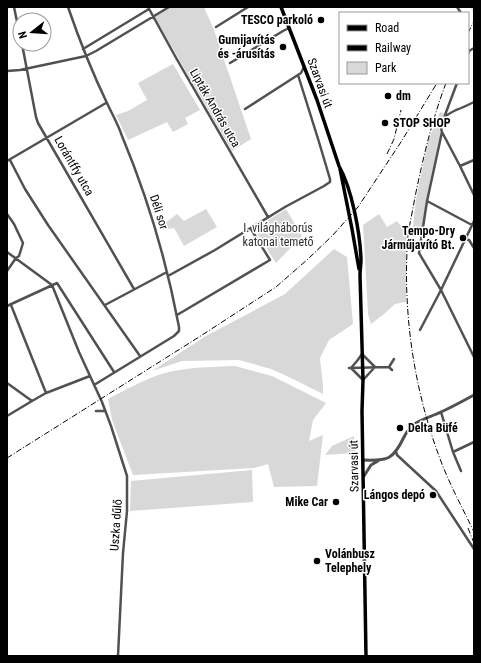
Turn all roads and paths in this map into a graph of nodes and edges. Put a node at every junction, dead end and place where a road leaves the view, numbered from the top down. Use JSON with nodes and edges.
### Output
{"nodes":[{"id":1,"x":169,"y":7,"type":"edge"},
{"id":2,"x":248,"y":7,"type":"edge"},
{"id":3,"x":281,"y":7,"type":"edge"},
{"id":4,"x":69,"y":8,"type":"edge"},
{"id":5,"x":149,"y":8,"type":"edge"},
{"id":6,"x":154,"y":16,"type":"junction"},
{"id":7,"x":216,"y":27,"type":"dead end"},
{"id":8,"x":289,"y":28,"type":"junction"},
{"id":9,"x":83,"y":49,"type":"junction"},
{"id":10,"x":24,"y":52,"type":"edge"},
{"id":11,"x":86,"y":56,"type":"junction"},
{"id":12,"x":230,"y":63,"type":"dead end"},
{"id":13,"x":304,"y":67,"type":"junction"},
{"id":14,"x":27,"y":68,"type":"junction"},
{"id":15,"x":7,"y":71,"type":"edge"},
{"id":16,"x":298,"y":75,"type":"junction"},
{"id":17,"x":457,"y":84,"type":"edge"},
{"id":18,"x":106,"y":102,"type":"junction"},
{"id":19,"x":474,"y":102,"type":"edge"},
{"id":20,"x":245,"y":109,"type":"dead end"},
{"id":21,"x":445,"y":116,"type":"junction"},
{"id":22,"x":442,"y":132,"type":"junction"},
{"id":23,"x":47,"y":138,"type":"junction"},
{"id":24,"x":8,"y":160,"type":"edge"},
{"id":25,"x":474,"y":160,"type":"edge"},
{"id":26,"x":339,"y":166,"type":"junction"},
{"id":27,"x":460,"y":166,"type":"junction"},
{"id":28,"x":474,"y":194,"type":"edge"},
{"id":29,"x":427,"y":201,"type":"junction"},
{"id":30,"x":7,"y":214,"type":"edge"},
{"id":31,"x":268,"y":217,"type":"junction"},
{"id":32,"x":474,"y":221,"type":"edge"},
{"id":33,"x":472,"y":225,"type":"junction"},
{"id":34,"x":251,"y":229,"type":"junction"},
{"id":35,"x":466,"y":238,"type":"junction"},
{"id":36,"x":474,"y":248,"type":"edge"},
{"id":37,"x":7,"y":252,"type":"edge"},
{"id":38,"x":16,"y":258,"type":"junction"},
{"id":39,"x":7,"y":271,"type":"edge"},
{"id":40,"x":167,"y":272,"type":"junction"},
{"id":41,"x":360,"y":275,"type":"junction"},
{"id":42,"x":168,"y":276,"type":"junction"},
{"id":43,"x":52,"y":285,"type":"junction"},
{"id":44,"x":134,"y":289,"type":"junction"},
{"id":45,"x":441,"y":290,"type":"junction"},
{"id":46,"x":11,"y":305,"type":"junction"},
{"id":47,"x":105,"y":305,"type":"junction"},
{"id":48,"x":7,"y":306,"type":"edge"},
{"id":49,"x":177,"y":315,"type":"junction"},
{"id":50,"x":420,"y":330,"type":"dead end"},
{"id":51,"x":362,"y":354,"type":"junction"},
{"id":52,"x":140,"y":356,"type":"junction"},
{"id":53,"x":474,"y":357,"type":"edge"},
{"id":54,"x":394,"y":359,"type":"dead end"},
{"id":55,"x":389,"y":367,"type":"junction"},
{"id":56,"x":350,"y":368,"type":"junction"},
{"id":57,"x":362,"y":368,"type":"junction"},
{"id":58,"x":374,"y":368,"type":"junction"},
{"id":59,"x":392,"y":370,"type":"dead end"},
{"id":60,"x":114,"y":372,"type":"junction"},
{"id":61,"x":90,"y":376,"type":"junction"},
{"id":62,"x":363,"y":380,"type":"junction"},
{"id":63,"x":7,"y":383,"type":"edge"},
{"id":64,"x":94,"y":385,"type":"junction"},
{"id":65,"x":46,"y":393,"type":"junction"},
{"id":66,"x":474,"y":395,"type":"edge"},
{"id":67,"x":32,"y":401,"type":"junction"},
{"id":68,"x":96,"y":411,"type":"dead end"},
{"id":69,"x":105,"y":411,"type":"junction"},
{"id":70,"x":441,"y":412,"type":"junction"},
{"id":71,"x":7,"y":416,"type":"edge"},
{"id":72,"x":474,"y":442,"type":"edge"},
{"id":73,"x":396,"y":452,"type":"junction"},
{"id":74,"x":453,"y":452,"type":"junction"},
{"id":75,"x":363,"y":460,"type":"junction"},
{"id":76,"x":380,"y":461,"type":"junction"},
{"id":77,"x":461,"y":471,"type":"dead end"},
{"id":78,"x":364,"y":476,"type":"junction"},
{"id":79,"x":474,"y":549,"type":"edge"},
{"id":80,"x":118,"y":656,"type":"edge"},
{"id":81,"x":366,"y":656,"type":"edge"}],
"edges":[{"from":1,"to":6,"type":"street"},
{"from":2,"to":7,"type":"street"},
{"from":3,"to":8,"type":"main road","name":"Szarvasi út"},
{"from":4,"to":9,"type":"street","name":"Déli sor"},
{"from":5,"to":6,"type":"street","name":"Lipták András utca"},
{"from":5,"to":9,"type":"street"},
{"from":6,"to":11,"type":"street"},
{"from":6,"to":31,"type":"street","name":"Lipták András utca"},
{"from":8,"to":12,"type":"street"},
{"from":8,"to":13,"type":"main road","name":"Szarvasi út"},
{"from":9,"to":11,"type":"street","name":"Déli sor"},
{"from":10,"to":14,"type":"street","name":"Lorántffy utca"},
{"from":11,"to":14,"type":"street"},
{"from":11,"to":18,"type":"street","name":"Déli sor"},
{"from":13,"to":16,"type":"street"},
{"from":13,"to":26,"type":"main road","name":"Szarvasi út"},
{"from":14,"to":15,"type":"street"},
{"from":14,"to":23,"type":"street","name":"Lorántffy utca"},
{"from":16,"to":20,"type":"street"},
{"from":16,"to":31,"type":"street"},
{"from":17,"to":21,"type":"street"},
{"from":18,"to":23,"type":"street"},
{"from":18,"to":40,"type":"street","name":"Déli sor"},
{"from":19,"to":21,"type":"street"},
{"from":21,"to":22,"type":"street"},
{"from":22,"to":27,"type":"street"},
{"from":22,"to":29,"type":"street"},
{"from":23,"to":24,"type":"street"},
{"from":23,"to":44,"type":"street","name":"Lorántffy utca"},
{"from":24,"to":47,"type":"street"},
{"from":25,"to":27,"type":"street"},
{"from":26,"to":41,"type":"main road","name":"Szarvasi út"},
{"from":26,"to":41,"type":"main road","name":"Szarvasi út"},
{"from":27,"to":28,"type":"street"},
{"from":29,"to":33,"type":"street"},
{"from":29,"to":45,"type":"street"},
{"from":30,"to":38,"type":"street"},
{"from":31,"to":34,"type":"street"},
{"from":32,"to":33,"type":"street"},
{"from":33,"to":35,"type":"street"},
{"from":34,"to":42,"type":"street"},
{"from":34,"to":49,"type":"street"},
{"from":35,"to":36,"type":"street"},
{"from":35,"to":45,"type":"street"},
{"from":37,"to":38,"type":"street"},
{"from":38,"to":39,"type":"street"},
{"from":38,"to":43,"type":"street"},
{"from":40,"to":42,"type":"street","name":"Déli sor"},
{"from":40,"to":44,"type":"street"},
{"from":41,"to":51,"type":"main road","name":"Szarvasi út"},
{"from":42,"to":49,"type":"street","name":"Déli sor"},
{"from":43,"to":46,"type":"street"},
{"from":43,"to":60,"type":"street"},
{"from":43,"to":61,"type":"street","name":"Uszka dűlő"},
{"from":44,"to":47,"type":"street"},
{"from":45,"to":50,"type":"street"},
{"from":45,"to":53,"type":"street"},
{"from":46,"to":48,"type":"street"},
{"from":46,"to":65,"type":"street"},
{"from":47,"to":52,"type":"street"},
{"from":49,"to":52,"type":"street","name":"Déli sor"},
{"from":51,"to":56,"type":"street"},
{"from":51,"to":57,"type":"main road","name":"Szarvasi út"},
{"from":51,"to":58,"type":"street"},
{"from":52,"to":60,"type":"street"},
{"from":54,"to":55,"type":"street"},
{"from":55,"to":58,"type":"street"},
{"from":55,"to":59,"type":"street"},
{"from":56,"to":57,"type":"street"},
{"from":56,"to":62,"type":"street"},
{"from":57,"to":58,"type":"street"},
{"from":57,"to":62,"type":"main road","name":"Szarvasi út"},
{"from":58,"to":62,"type":"street"},
{"from":60,"to":64,"type":"street"},
{"from":61,"to":64,"type":"street","name":"Uszka dűlő"},
{"from":61,"to":65,"type":"street"},
{"from":62,"to":75,"type":"main road","name":"Szarvasi út"},
{"from":63,"to":67,"type":"street"},
{"from":64,"to":69,"type":"street","name":"Uszka dűlő"},
{"from":65,"to":67,"type":"street"},
{"from":66,"to":70,"type":"street"},
{"from":67,"to":71,"type":"street"},
{"from":68,"to":69,"type":"street"},
{"from":69,"to":80,"type":"street","name":"Uszka dűlő"},
{"from":70,"to":73,"type":"street"},
{"from":70,"to":74,"type":"street"},
{"from":72,"to":74,"type":"street"},
{"from":73,"to":76,"type":"street"},
{"from":73,"to":79,"type":"street"},
{"from":74,"to":77,"type":"street"},
{"from":75,"to":76,"type":"street"},
{"from":75,"to":78,"type":"main road","name":"Szarvasi út"},
{"from":76,"to":78,"type":"street"},
{"from":78,"to":81,"type":"main road","name":"Szarvasi út"}]}
